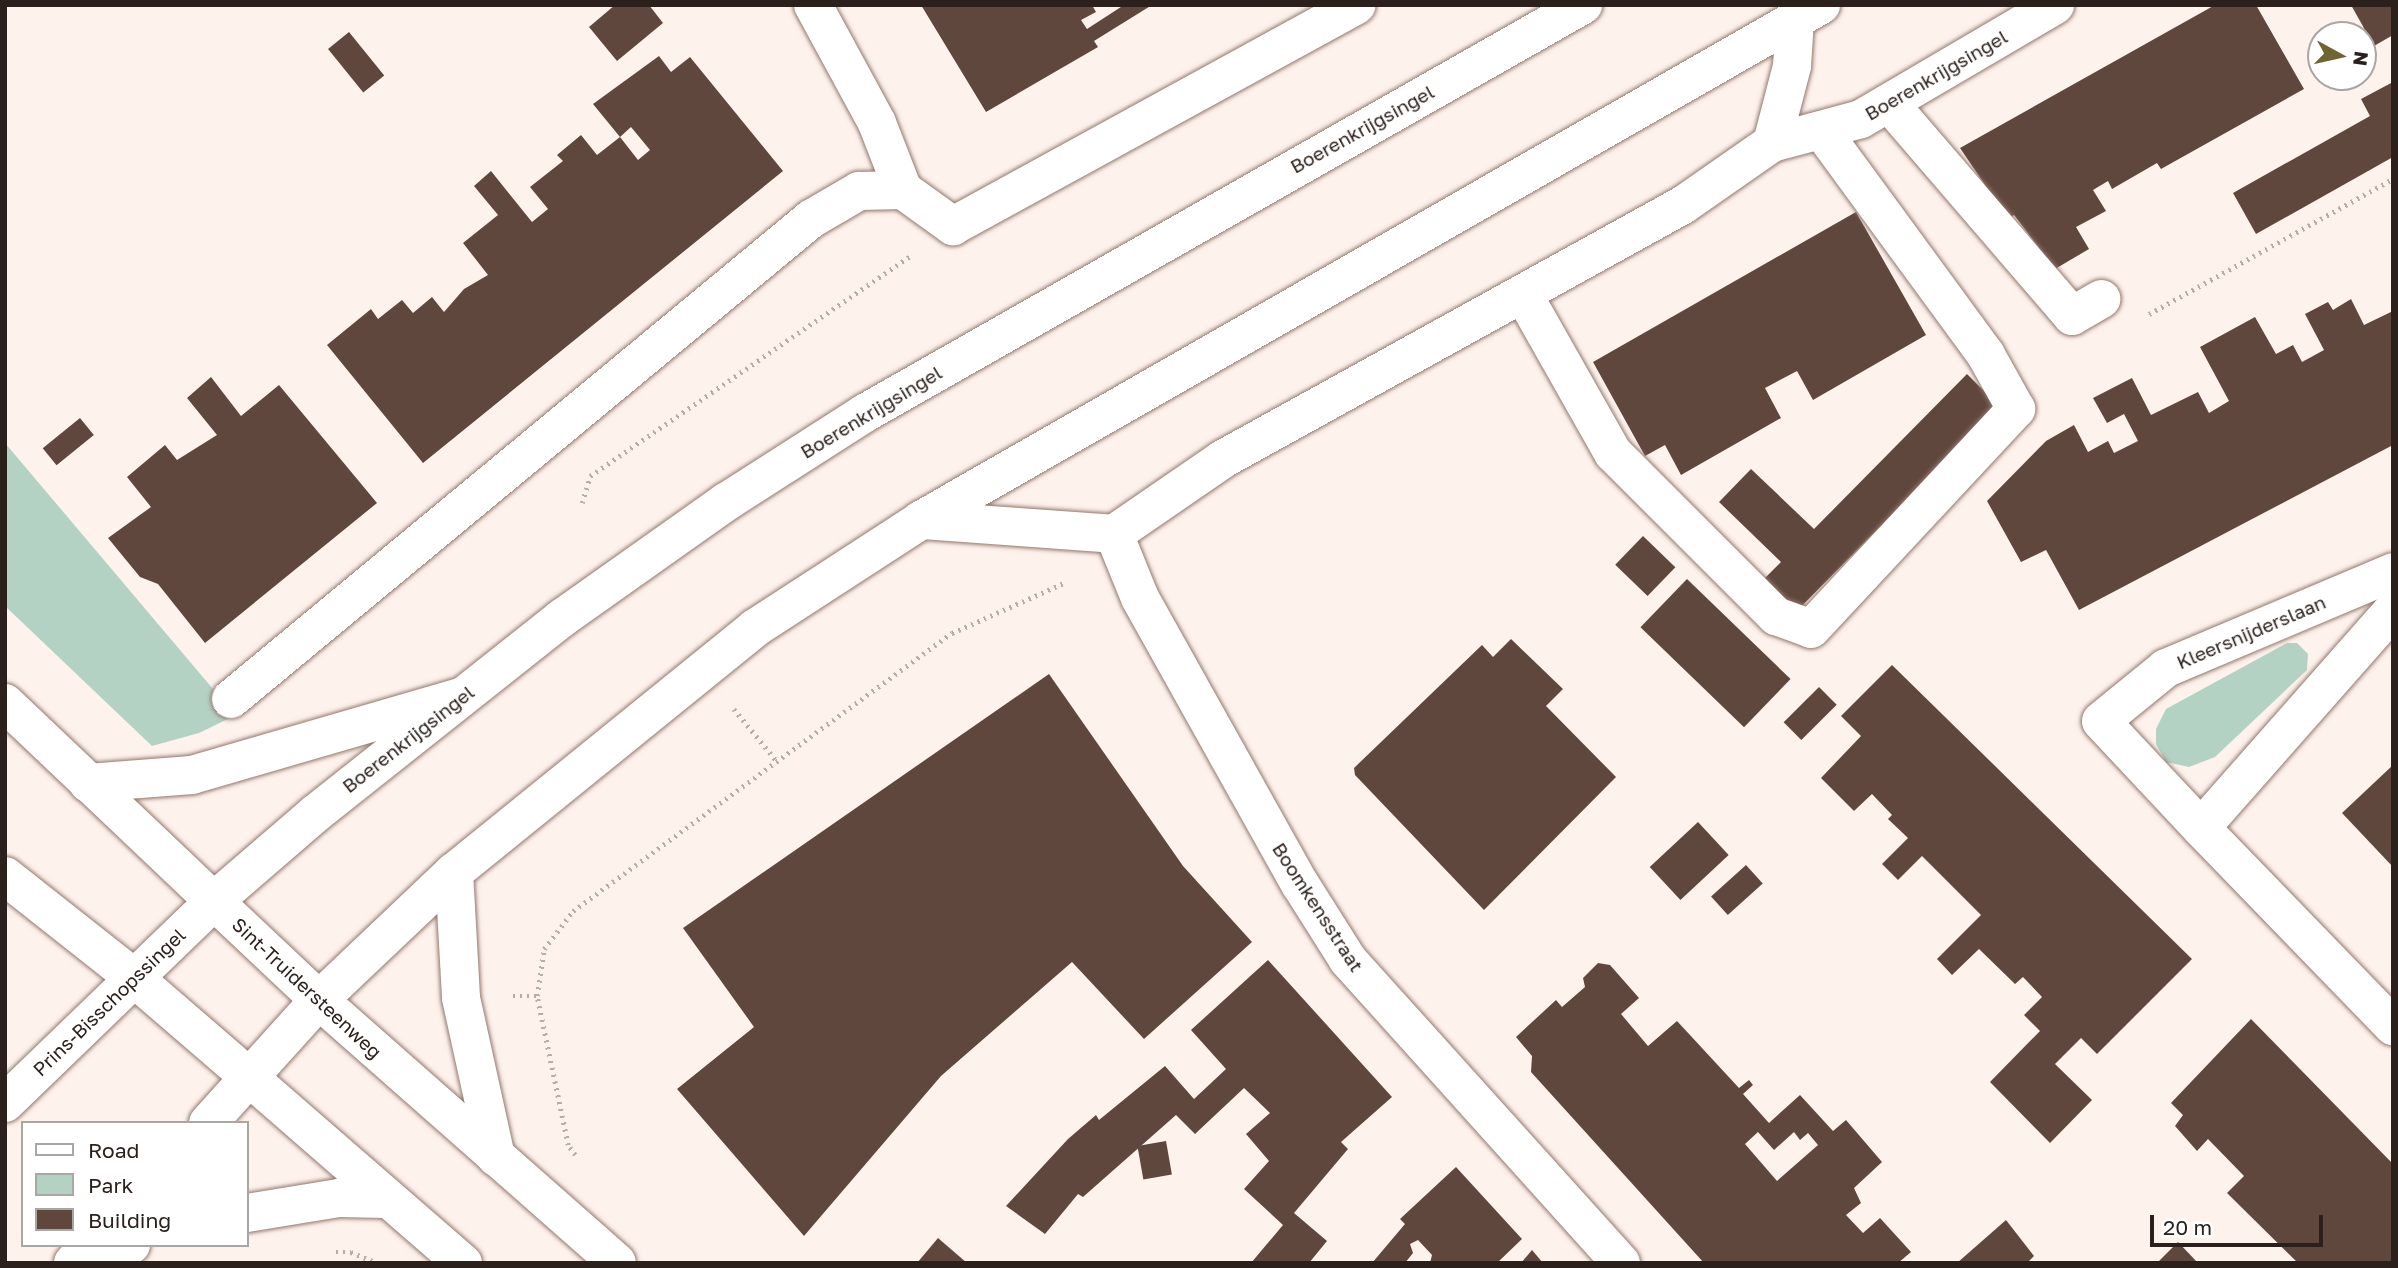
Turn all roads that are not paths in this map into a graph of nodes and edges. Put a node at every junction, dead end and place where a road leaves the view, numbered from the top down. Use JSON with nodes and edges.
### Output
{"nodes":[{"id":1,"x":813,"y":5,"type":"edge"},
{"id":2,"x":1357,"y":5,"type":"edge"},
{"id":3,"x":1583,"y":5,"type":"edge"},
{"id":4,"x":2055,"y":5,"type":"edge"},
{"id":5,"x":1808,"y":13,"type":"edge"},
{"id":6,"x":1889,"y":103,"type":"junction"},
{"id":7,"x":1823,"y":132,"type":"junction"},
{"id":8,"x":1772,"y":144,"type":"junction"},
{"id":9,"x":903,"y":190,"type":"junction"},
{"id":10,"x":1523,"y":294,"type":"junction"},
{"id":11,"x":2101,"y":299,"type":"dead end"},
{"id":12,"x":921,"y":520,"type":"junction"},
{"id":13,"x":1114,"y":534,"type":"junction"},
{"id":14,"x":2393,"y":572,"type":"edge"},
{"id":15,"x":2393,"y":610,"type":"edge"},
{"id":16,"x":461,"y":697,"type":"junction"},
{"id":17,"x":232,"y":699,"type":"dead end"},
{"id":18,"x":5,"y":703,"type":"edge"},
{"id":19,"x":88,"y":783,"type":"junction"},
{"id":20,"x":2201,"y":828,"type":"junction"},
{"id":21,"x":454,"y":872,"type":"junction"},
{"id":22,"x":5,"y":876,"type":"edge"},
{"id":23,"x":214,"y":901,"type":"junction"},
{"id":24,"x":133,"y":977,"type":"junction"},
{"id":25,"x":319,"y":1000,"type":"junction"},
{"id":26,"x":2393,"y":1026,"type":"edge"},
{"id":27,"x":251,"y":1079,"type":"junction"},
{"id":28,"x":5,"y":1103,"type":"edge"},
{"id":29,"x":210,"y":1121,"type":"edge"},
{"id":30,"x":496,"y":1157,"type":"junction"},
{"id":31,"x":386,"y":1199,"type":"junction"},
{"id":32,"x":248,"y":1213,"type":"edge"},
{"id":33,"x":88,"y":1247,"type":"edge"},
{"id":34,"x":127,"y":1247,"type":"edge"},
{"id":35,"x":73,"y":1263,"type":"edge"},
{"id":36,"x":92,"y":1263,"type":"edge"},
{"id":37,"x":463,"y":1263,"type":"edge"},
{"id":38,"x":617,"y":1263,"type":"edge"},
{"id":39,"x":1621,"y":1263,"type":"edge"}],
"edges":[{"from":1,"to":9,"type":"main road"},
{"from":2,"to":9,"type":"main road"},
{"from":3,"to":16,"type":"main road","name":"Boerenkrijgsingel"},
{"from":4,"to":6,"type":"main road","name":"Boerenkrijgsingel"},
{"from":5,"to":8,"type":"main road"},
{"from":5,"to":12,"type":"main road"},
{"from":6,"to":7,"type":"main road","name":"Boerenkrijgsingel"},
{"from":6,"to":11,"type":"main road"},
{"from":7,"to":8,"type":"main road","name":"Boerenkrijgsingel"},
{"from":7,"to":10,"type":"main road"},
{"from":8,"to":10,"type":"main road","name":"Boerenkrijgsingel"},
{"from":9,"to":17,"type":"main road"},
{"from":10,"to":13,"type":"main road","name":"Boerenkrijgsingel"},
{"from":12,"to":13,"type":"main road"},
{"from":12,"to":21,"type":"main road"},
{"from":13,"to":39,"type":"main road","name":"Boomkensstraat"},
{"from":14,"to":20,"type":"main road","name":"Kleersnijderslaan"},
{"from":15,"to":20,"type":"main road"},
{"from":16,"to":19,"type":"main road"},
{"from":16,"to":23,"type":"main road","name":"Boerenkrijgsingel"},
{"from":18,"to":19,"type":"main road","name":"Sint-Truidersteenweg"},
{"from":19,"to":23,"type":"main road","name":"Sint-Truidersteenweg"},
{"from":20,"to":26,"type":"main road","name":"Kleersnijderslaan"},
{"from":21,"to":25,"type":"main road"},
{"from":21,"to":30,"type":"main road"},
{"from":22,"to":24,"type":"main road"},
{"from":23,"to":24,"type":"main road","name":"Prins-Bisschopssingel"},
{"from":23,"to":25,"type":"main road","name":"Sint-Truidersteenweg"},
{"from":24,"to":27,"type":"main road"},
{"from":24,"to":28,"type":"main road","name":"Prins-Bisschopssingel"},
{"from":25,"to":27,"type":"main road"},
{"from":25,"to":30,"type":"main road","name":"Sint-Truidersteenweg"},
{"from":27,"to":29,"type":"main road"},
{"from":27,"to":31,"type":"main road"},
{"from":30,"to":38,"type":"main road","name":"Sint-Truidersteenweg"},
{"from":31,"to":32,"type":"main road"},
{"from":31,"to":37,"type":"main road"},
{"from":33,"to":35,"type":"main road"},
{"from":34,"to":36,"type":"main road"}]}
